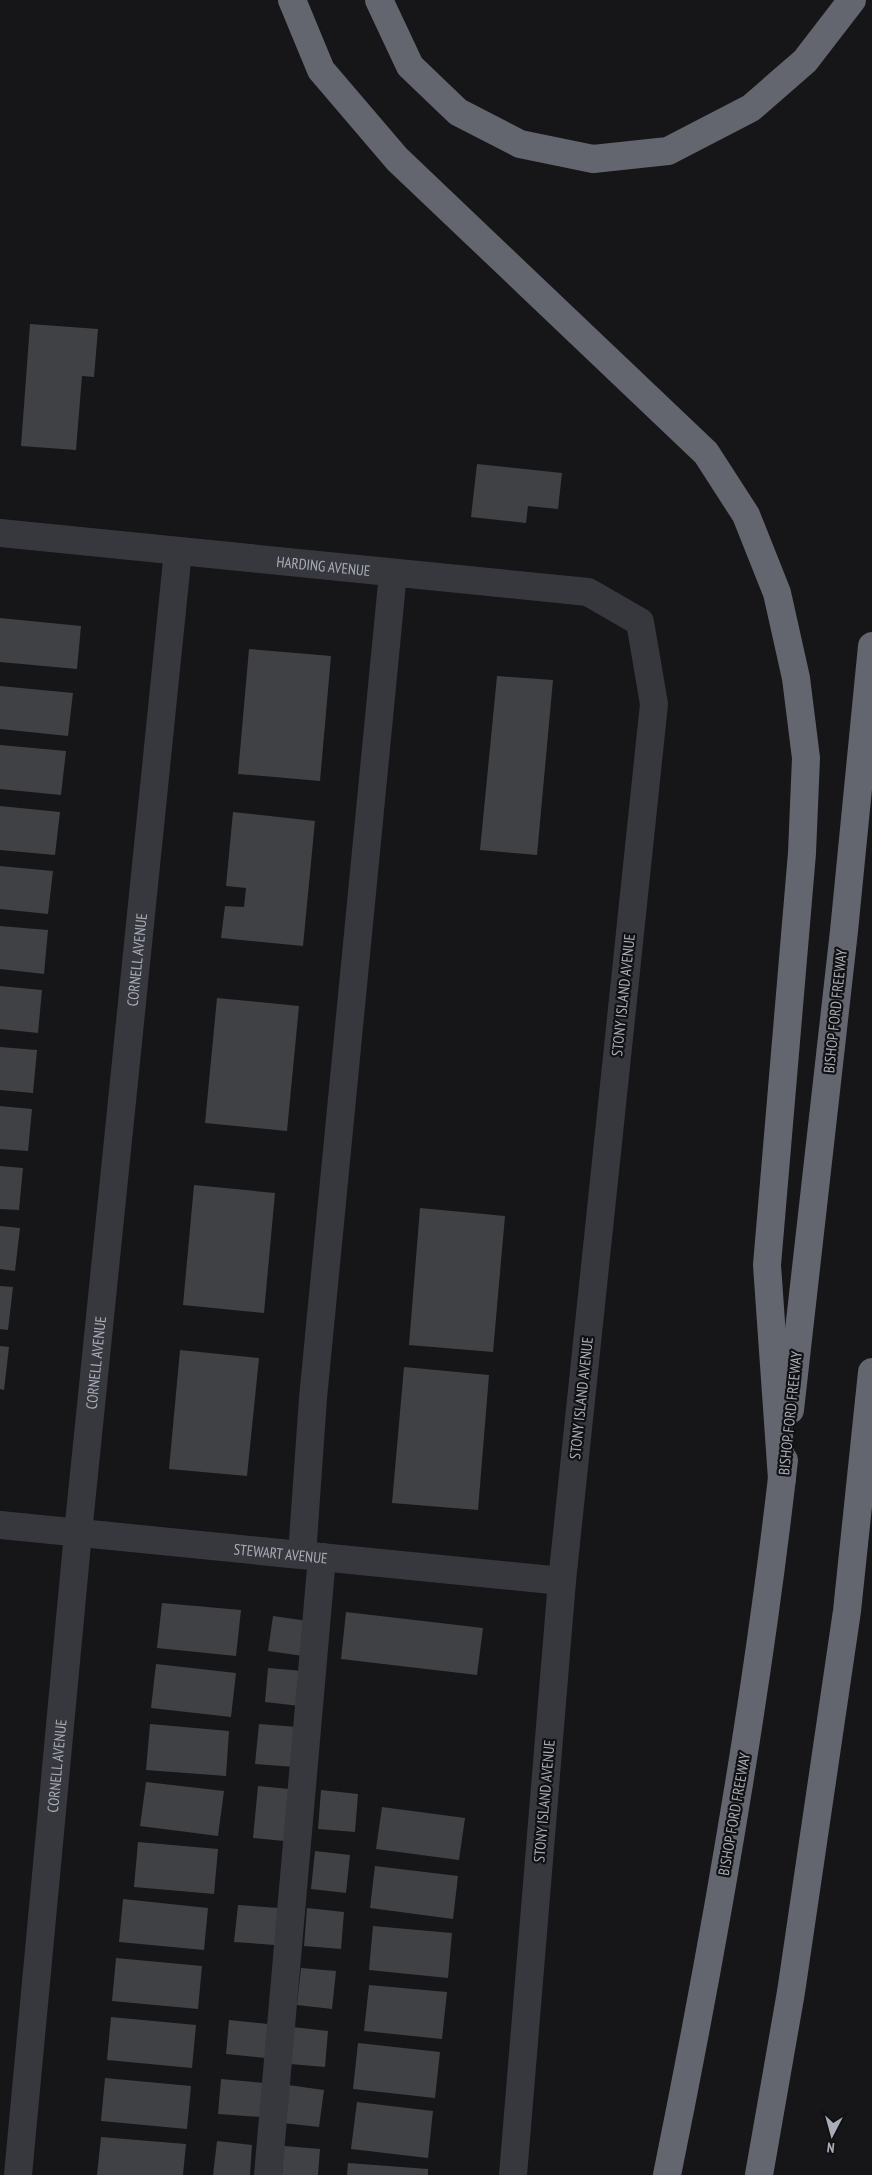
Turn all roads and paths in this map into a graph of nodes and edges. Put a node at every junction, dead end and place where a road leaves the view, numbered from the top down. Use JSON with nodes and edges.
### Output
{"nodes":[{"id":1,"x":292,"y":0,"type":"edge"},
{"id":2,"x":379,"y":0,"type":"edge"},
{"id":3,"x":852,"y":0,"type":"edge"},
{"id":4,"x":0,"y":534,"type":"edge"},
{"id":5,"x":178,"y":551,"type":"junction"},
{"id":6,"x":393,"y":572,"type":"junction"},
{"id":7,"x":640,"y":622,"type":"joint"},
{"id":8,"x":872,"y":646,"type":"edge"},
{"id":9,"x":872,"y":1372,"type":"edge"},
{"id":10,"x":782,"y":1479,"type":"junction"},
{"id":11,"x":872,"y":1523,"type":"edge"},
{"id":12,"x":0,"y":1525,"type":"edge"},
{"id":13,"x":78,"y":1533,"type":"junction"},
{"id":14,"x":312,"y":1556,"type":"junction"},
{"id":15,"x":562,"y":1581,"type":"junction"},
{"id":16,"x":847,"y":1611,"type":"junction"},
{"id":17,"x":18,"y":2175,"type":"edge"},
{"id":18,"x":268,"y":2175,"type":"edge"},
{"id":19,"x":513,"y":2175,"type":"edge"},
{"id":20,"x":667,"y":2175,"type":"edge"},
{"id":21,"x":759,"y":2175,"type":"edge"}],
"edges":[{"from":1,"to":10,"type":"highway"},
{"from":2,"to":3,"type":"highway"},
{"from":4,"to":5,"type":"street","name":"HARDING AVENUE"},
{"from":5,"to":6,"type":"street","name":"HARDING AVENUE"},
{"from":5,"to":13,"type":"street","name":"CORNELL AVENUE"},
{"from":6,"to":7,"type":"street","name":"HARDING AVENUE"},
{"from":6,"to":14,"type":"street"},
{"from":7,"to":15,"type":"street","name":"STONY ISLAND AVENUE"},
{"from":8,"to":10,"type":"highway","name":"BISHOP FORD FREEWAY"},
{"from":9,"to":16,"type":"highway"},
{"from":10,"to":20,"type":"highway","name":"BISHOP FORD FREEWAY"},
{"from":11,"to":16,"type":"highway"},
{"from":12,"to":13,"type":"street","name":"STEWART AVENUE"},
{"from":13,"to":14,"type":"street","name":"STEWART AVENUE"},
{"from":13,"to":17,"type":"street","name":"CORNELL AVENUE"},
{"from":14,"to":15,"type":"street","name":"STEWART AVENUE"},
{"from":14,"to":18,"type":"street"},
{"from":15,"to":19,"type":"street","name":"STONY ISLAND AVENUE"},
{"from":16,"to":21,"type":"highway"}]}
